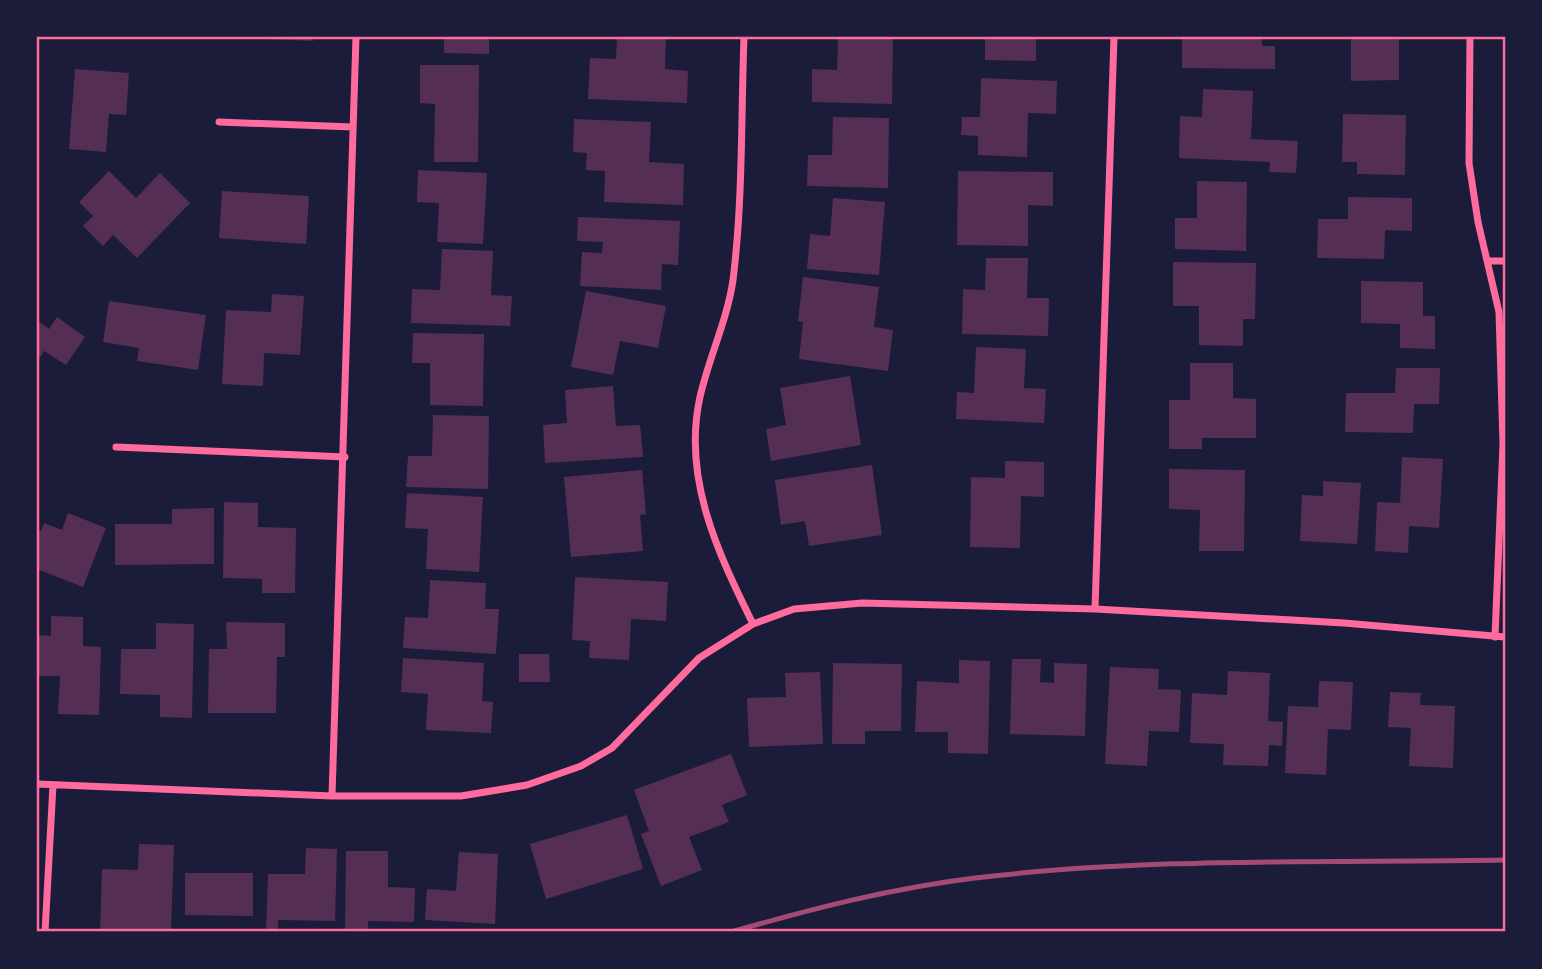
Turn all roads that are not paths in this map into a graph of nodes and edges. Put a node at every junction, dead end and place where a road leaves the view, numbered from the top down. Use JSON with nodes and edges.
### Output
{"nodes":[{"id":1,"x":356,"y":37,"type":"edge"},
{"id":2,"x":744,"y":37,"type":"edge"},
{"id":3,"x":1114,"y":37,"type":"edge"},
{"id":4,"x":1470,"y":37,"type":"edge"},
{"id":5,"x":219,"y":122,"type":"dead end"},
{"id":6,"x":353,"y":127,"type":"junction"},
{"id":7,"x":1489,"y":261,"type":"junction"},
{"id":8,"x":1505,"y":261,"type":"edge"},
{"id":9,"x":116,"y":447,"type":"dead end"},
{"id":10,"x":345,"y":457,"type":"junction"},
{"id":11,"x":1095,"y":609,"type":"junction"},
{"id":12,"x":752,"y":624,"type":"junction"},
{"id":13,"x":1495,"y":637,"type":"junction"},
{"id":14,"x":1505,"y":637,"type":"edge"},
{"id":15,"x":37,"y":784,"type":"edge"},
{"id":16,"x":53,"y":785,"type":"junction"},
{"id":17,"x":332,"y":796,"type":"junction"},
{"id":18,"x":45,"y":932,"type":"edge"}],
"edges":[{"from":1,"to":6,"type":"street"},
{"from":2,"to":12,"type":"street"},
{"from":3,"to":11,"type":"street"},
{"from":4,"to":7,"type":"street"},
{"from":5,"to":6,"type":"street"},
{"from":6,"to":10,"type":"street"},
{"from":7,"to":8,"type":"street"},
{"from":7,"to":13,"type":"street"},
{"from":9,"to":10,"type":"street"},
{"from":10,"to":17,"type":"street"},
{"from":11,"to":12,"type":"street"},
{"from":11,"to":13,"type":"street"},
{"from":12,"to":17,"type":"street"},
{"from":13,"to":14,"type":"street"},
{"from":15,"to":16,"type":"street"},
{"from":16,"to":17,"type":"street"},
{"from":16,"to":18,"type":"street"}]}
